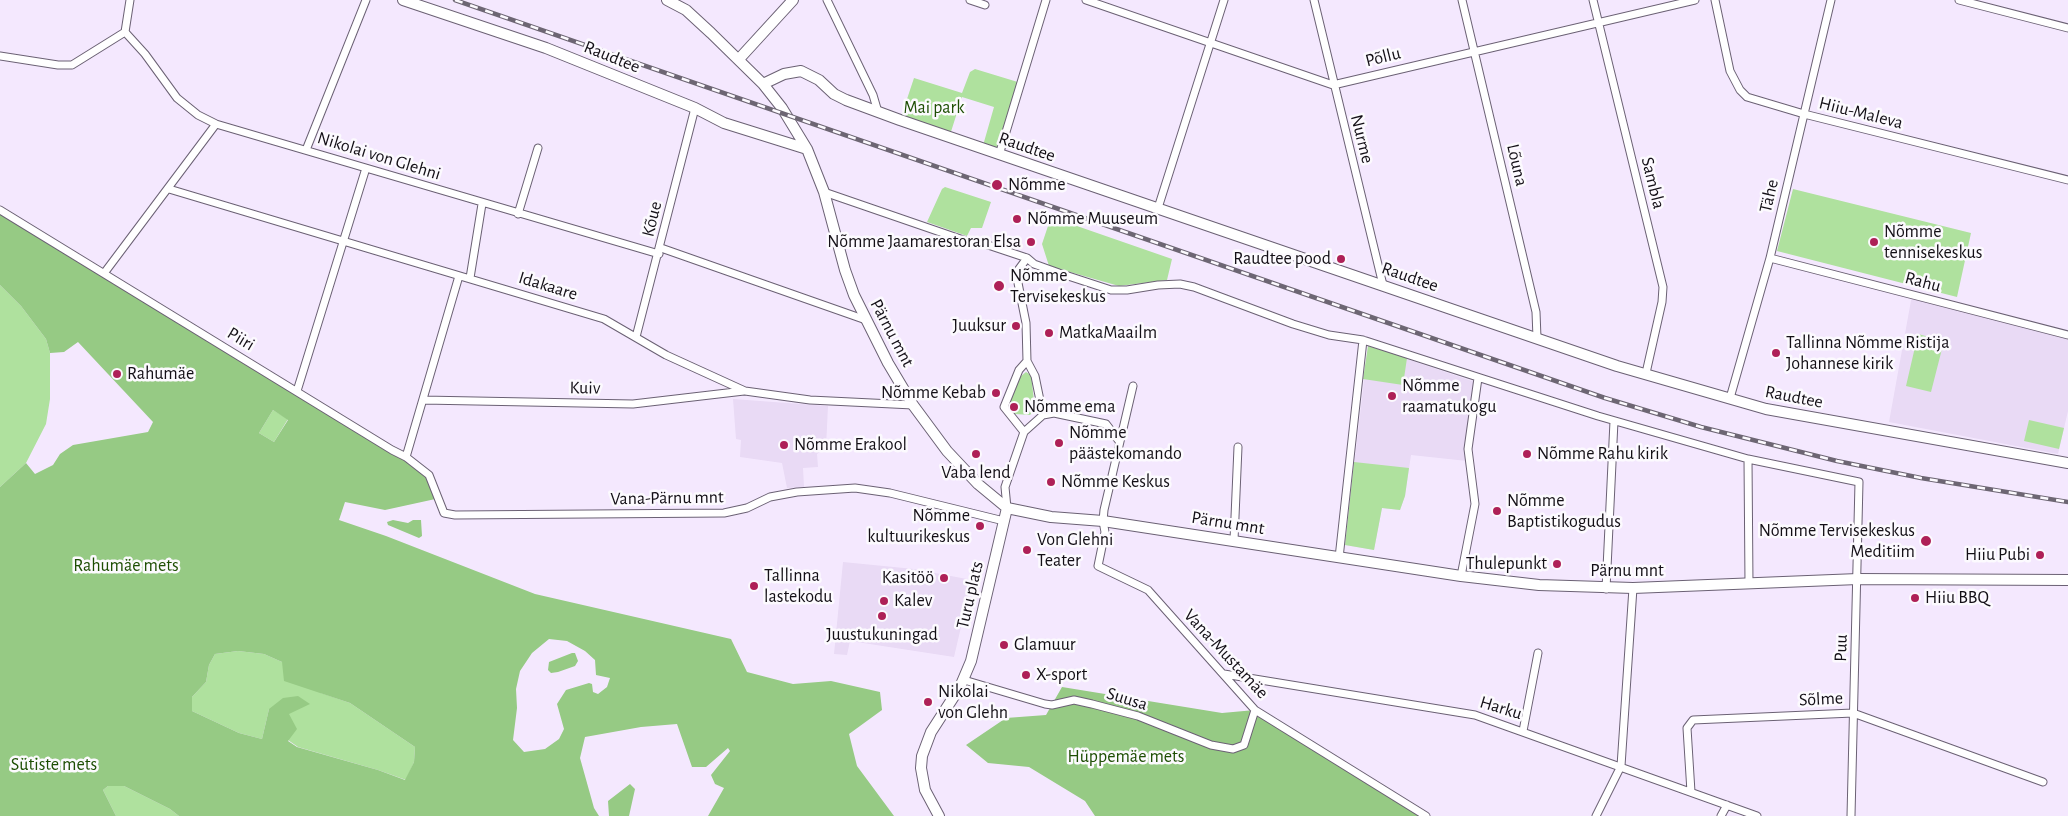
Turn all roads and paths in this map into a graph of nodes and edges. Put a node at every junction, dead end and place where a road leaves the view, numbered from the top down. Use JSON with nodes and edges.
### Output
{"nodes":[{"id":1,"x":130,"y":0,"type":"edge"},
{"id":2,"x":366,"y":0,"type":"edge"},
{"id":3,"x":403,"y":0,"type":"edge"},
{"id":4,"x":667,"y":0,"type":"edge"},
{"id":5,"x":793,"y":0,"type":"edge"},
{"id":6,"x":827,"y":0,"type":"edge"},
{"id":7,"x":970,"y":0,"type":"edge"},
{"id":8,"x":1046,"y":0,"type":"edge"},
{"id":9,"x":1086,"y":0,"type":"edge"},
{"id":10,"x":1224,"y":0,"type":"edge"},
{"id":11,"x":1314,"y":0,"type":"edge"},
{"id":12,"x":1462,"y":0,"type":"edge"},
{"id":13,"x":1593,"y":0,"type":"edge"},
{"id":14,"x":1695,"y":0,"type":"edge"},
{"id":15,"x":1715,"y":0,"type":"edge"},
{"id":16,"x":1831,"y":0,"type":"edge"},
{"id":17,"x":1960,"y":0,"type":"edge"},
{"id":18,"x":985,"y":5,"type":"dead end"},
{"id":19,"x":1599,"y":24,"type":"junction"},
{"id":20,"x":2068,"y":28,"type":"edge"},
{"id":21,"x":125,"y":32,"type":"junction"},
{"id":22,"x":1210,"y":44,"type":"junction"},
{"id":23,"x":1474,"y":50,"type":"junction"},
{"id":24,"x":0,"y":56,"type":"edge"},
{"id":25,"x":739,"y":60,"type":"junction"},
{"id":26,"x":763,"y":84,"type":"junction"},
{"id":27,"x":1333,"y":84,"type":"junction"},
{"id":28,"x":695,"y":108,"type":"junction"},
{"id":29,"x":878,"y":112,"type":"junction"},
{"id":30,"x":1804,"y":114,"type":"junction"},
{"id":31,"x":216,"y":124,"type":"junction"},
{"id":32,"x":538,"y":148,"type":"dead end"},
{"id":33,"x":807,"y":149,"type":"junction"},
{"id":34,"x":306,"y":150,"type":"junction"},
{"id":35,"x":998,"y":155,"type":"junction"},
{"id":36,"x":366,"y":168,"type":"junction"},
{"id":37,"x":2068,"y":180,"type":"edge"},
{"id":38,"x":169,"y":189,"type":"junction"},
{"id":39,"x":824,"y":192,"type":"junction"},
{"id":40,"x":482,"y":204,"type":"junction"},
{"id":41,"x":1158,"y":208,"type":"junction"},
{"id":42,"x":0,"y":210,"type":"edge"},
{"id":43,"x":518,"y":214,"type":"junction"},
{"id":44,"x":342,"y":241,"type":"junction"},
{"id":45,"x":660,"y":251,"type":"junction"},
{"id":46,"x":1770,"y":258,"type":"junction"},
{"id":47,"x":1025,"y":261,"type":"junction"},
{"id":48,"x":105,"y":272,"type":"junction"},
{"id":49,"x":459,"y":276,"type":"junction"},
{"id":50,"x":470,"y":278,"type":"junction"},
{"id":51,"x":1383,"y":285,"type":"junction"},
{"id":52,"x":866,"y":320,"type":"junction"},
{"id":53,"x":2068,"y":335,"type":"edge"},
{"id":54,"x":636,"y":337,"type":"junction"},
{"id":55,"x":1537,"y":338,"type":"junction"},
{"id":56,"x":1363,"y":340,"type":"junction"},
{"id":57,"x":1028,"y":361,"type":"junction"},
{"id":58,"x":1646,"y":373,"type":"junction"},
{"id":59,"x":1478,"y":378,"type":"junction"},
{"id":60,"x":1133,"y":386,"type":"dead end"},
{"id":61,"x":297,"y":391,"type":"junction"},
{"id":62,"x":745,"y":391,"type":"junction"},
{"id":63,"x":1730,"y":398,"type":"junction"},
{"id":64,"x":423,"y":400,"type":"junction"},
{"id":65,"x":913,"y":405,"type":"junction"},
{"id":66,"x":1043,"y":414,"type":"junction"},
{"id":67,"x":1614,"y":421,"type":"junction"},
{"id":68,"x":1024,"y":432,"type":"junction"},
{"id":69,"x":1119,"y":441,"type":"junction"},
{"id":70,"x":1238,"y":447,"type":"dead end"},
{"id":71,"x":406,"y":457,"type":"junction"},
{"id":72,"x":1748,"y":458,"type":"junction"},
{"id":73,"x":2068,"y":463,"type":"edge"},
{"id":74,"x":1007,"y":508,"type":"junction"},
{"id":75,"x":444,"y":513,"type":"joint"},
{"id":76,"x":1004,"y":521,"type":"junction"},
{"id":77,"x":1102,"y":521,"type":"junction"},
{"id":78,"x":1234,"y":540,"type":"junction"},
{"id":79,"x":1339,"y":558,"type":"junction"},
{"id":80,"x":1461,"y":576,"type":"junction"},
{"id":81,"x":1858,"y":579,"type":"junction"},
{"id":82,"x":2068,"y":580,"type":"edge"},
{"id":83,"x":1749,"y":584,"type":"junction"},
{"id":84,"x":1606,"y":588,"type":"junction"},
{"id":85,"x":1633,"y":588,"type":"junction"},
{"id":86,"x":1538,"y":654,"type":"dead end"},
{"id":87,"x":1224,"y":674,"type":"junction"},
{"id":88,"x":962,"y":684,"type":"junction"},
{"id":89,"x":1255,"y":710,"type":"junction"},
{"id":90,"x":1853,"y":713,"type":"junction"},
{"id":91,"x":1523,"y":731,"type":"junction"},
{"id":92,"x":1621,"y":766,"type":"junction"},
{"id":93,"x":2043,"y":782,"type":"dead end"},
{"id":94,"x":1691,"y":792,"type":"junction"},
{"id":95,"x":1727,"y":805,"type":"junction"},
{"id":96,"x":939,"y":816,"type":"edge"},
{"id":97,"x":1426,"y":816,"type":"edge"},
{"id":98,"x":1596,"y":816,"type":"edge"},
{"id":99,"x":1721,"y":816,"type":"edge"},
{"id":100,"x":1757,"y":816,"type":"edge"},
{"id":101,"x":1851,"y":816,"type":"edge"}],
"edges":[{"from":1,"to":21,"type":"street"},
{"from":2,"to":34,"type":"street"},
{"from":3,"to":28,"type":"main road","name":"Raudtee"},
{"from":4,"to":25,"type":"main road","name":"Pärnu mnt"},
{"from":5,"to":25,"type":"main road"},
{"from":6,"to":29,"type":"street"},
{"from":7,"to":18,"type":"street"},
{"from":8,"to":35,"type":"street"},
{"from":9,"to":22,"type":"street"},
{"from":10,"to":22,"type":"street"},
{"from":11,"to":27,"type":"street","name":"Nurme"},
{"from":12,"to":23,"type":"street","name":"Lõuna"},
{"from":13,"to":19,"type":"street","name":"Sambla"},
{"from":14,"to":19,"type":"street","name":"Põllu"},
{"from":15,"to":30,"type":"street","name":"Hiiu-Maleva"},
{"from":16,"to":30,"type":"street","name":"Tähe"},
{"from":17,"to":20,"type":"street"},
{"from":19,"to":23,"type":"street","name":"Põllu"},
{"from":19,"to":58,"type":"street","name":"Sambla"},
{"from":21,"to":24,"type":"street"},
{"from":21,"to":31,"type":"street","name":"Nikolai von Glehni"},
{"from":22,"to":27,"type":"street"},
{"from":22,"to":41,"type":"street"},
{"from":23,"to":27,"type":"street","name":"Põllu"},
{"from":23,"to":55,"type":"street","name":"Lõuna"},
{"from":25,"to":26,"type":"main road","name":"Pärnu mnt"},
{"from":26,"to":29,"type":"main road","name":"Raudtee"},
{"from":26,"to":33,"type":"main road","name":"Pärnu mnt"},
{"from":27,"to":51,"type":"street","name":"Nurme"},
{"from":28,"to":33,"type":"main road","name":"Raudtee"},
{"from":28,"to":45,"type":"street","name":"Kõue"},
{"from":29,"to":35,"type":"main road","name":"Raudtee"},
{"from":30,"to":37,"type":"street","name":"Hiiu-Maleva"},
{"from":30,"to":46,"type":"street","name":"Tähe"},
{"from":31,"to":34,"type":"street","name":"Nikolai von Glehni"},
{"from":31,"to":38,"type":"street"},
{"from":32,"to":43,"type":"street"},
{"from":33,"to":39,"type":"main road","name":"Pärnu mnt"},
{"from":34,"to":36,"type":"street","name":"Nikolai von Glehni"},
{"from":35,"to":41,"type":"main road","name":"Raudtee"},
{"from":36,"to":40,"type":"street","name":"Nikolai von Glehni"},
{"from":36,"to":44,"type":"street"},
{"from":38,"to":44,"type":"street","name":"Idakaare"},
{"from":38,"to":48,"type":"street"},
{"from":39,"to":47,"type":"street"},
{"from":39,"to":52,"type":"main road","name":"Pärnu mnt"},
{"from":40,"to":43,"type":"street","name":"Nikolai von Glehni"},
{"from":40,"to":50,"type":"street"},
{"from":41,"to":51,"type":"main road","name":"Raudtee"},
{"from":42,"to":48,"type":"street","name":"Piiri"},
{"from":43,"to":45,"type":"street","name":"Nikolai von Glehni"},
{"from":44,"to":49,"type":"street","name":"Idakaare"},
{"from":44,"to":61,"type":"street"},
{"from":45,"to":52,"type":"street","name":"Nikolai von Glehni"},
{"from":45,"to":54,"type":"street","name":"Kõue"},
{"from":46,"to":53,"type":"street","name":"Rahu"},
{"from":46,"to":63,"type":"street","name":"Tähe"},
{"from":47,"to":56,"type":"street"},
{"from":47,"to":57,"type":"street"},
{"from":48,"to":61,"type":"street","name":"Piiri"},
{"from":49,"to":50,"type":"street","name":"Idakaare"},
{"from":49,"to":64,"type":"street"},
{"from":50,"to":54,"type":"street","name":"Idakaare"},
{"from":51,"to":55,"type":"main road","name":"Raudtee"},
{"from":52,"to":65,"type":"main road","name":"Pärnu mnt"},
{"from":54,"to":62,"type":"street","name":"Idakaare"},
{"from":55,"to":58,"type":"main road","name":"Raudtee"},
{"from":56,"to":59,"type":"street"},
{"from":56,"to":79,"type":"street"},
{"from":57,"to":66,"type":"street"},
{"from":57,"to":68,"type":"street"},
{"from":58,"to":63,"type":"main road","name":"Raudtee"},
{"from":59,"to":67,"type":"street"},
{"from":59,"to":80,"type":"street"},
{"from":60,"to":69,"type":"street"},
{"from":61,"to":71,"type":"street","name":"Piiri"},
{"from":62,"to":64,"type":"street","name":"Kuiv"},
{"from":62,"to":65,"type":"street","name":"Idakaare"},
{"from":63,"to":73,"type":"main road","name":"Raudtee"},
{"from":64,"to":71,"type":"street"},
{"from":65,"to":74,"type":"main road","name":"Pärnu mnt"},
{"from":66,"to":68,"type":"street"},
{"from":66,"to":69,"type":"street"},
{"from":67,"to":72,"type":"street"},
{"from":67,"to":84,"type":"street"},
{"from":68,"to":74,"type":"street"},
{"from":69,"to":77,"type":"street"},
{"from":70,"to":78,"type":"street"},
{"from":71,"to":75,"type":"street","name":"Piiri"},
{"from":72,"to":81,"type":"street","name":"Puu"},
{"from":72,"to":83,"type":"street"},
{"from":74,"to":76,"type":"main road","name":"Turu plats"},
{"from":74,"to":77,"type":"main road","name":"Pärnu mnt"},
{"from":75,"to":76,"type":"street","name":"Vana-Pärnu mnt"},
{"from":76,"to":88,"type":"main road","name":"Turu plats"},
{"from":77,"to":78,"type":"main road","name":"Pärnu mnt"},
{"from":77,"to":87,"type":"street","name":"Vana-Mustamäe"},
{"from":78,"to":79,"type":"main road","name":"Pärnu mnt"},
{"from":79,"to":80,"type":"main road","name":"Pärnu mnt"},
{"from":80,"to":84,"type":"main road","name":"Pärnu mnt"},
{"from":81,"to":82,"type":"main road","name":"Pärnu mnt"},
{"from":81,"to":83,"type":"main road","name":"Pärnu mnt"},
{"from":81,"to":90,"type":"street","name":"Puu"},
{"from":83,"to":85,"type":"main road","name":"Pärnu mnt"},
{"from":84,"to":85,"type":"main road","name":"Pärnu mnt"},
{"from":85,"to":92,"type":"street"},
{"from":86,"to":91,"type":"street"},
{"from":87,"to":89,"type":"street","name":"Vana-Mustamäe"},
{"from":87,"to":91,"type":"street","name":"Harku"},
{"from":88,"to":89,"type":"street","name":"Suusa"},
{"from":88,"to":96,"type":"main road","name":"Turu plats"},
{"from":89,"to":97,"type":"street","name":"Vana-Mustamäe"},
{"from":90,"to":93,"type":"street","name":"Sõlme"},
{"from":90,"to":94,"type":"street","name":"Sõlme"},
{"from":90,"to":101,"type":"street","name":"Puu"},
{"from":91,"to":92,"type":"street","name":"Harku"},
{"from":92,"to":94,"type":"street","name":"Harku"},
{"from":92,"to":98,"type":"street"},
{"from":94,"to":95,"type":"street","name":"Harku"},
{"from":95,"to":99,"type":"street"},
{"from":95,"to":100,"type":"street","name":"Harku"}]}
